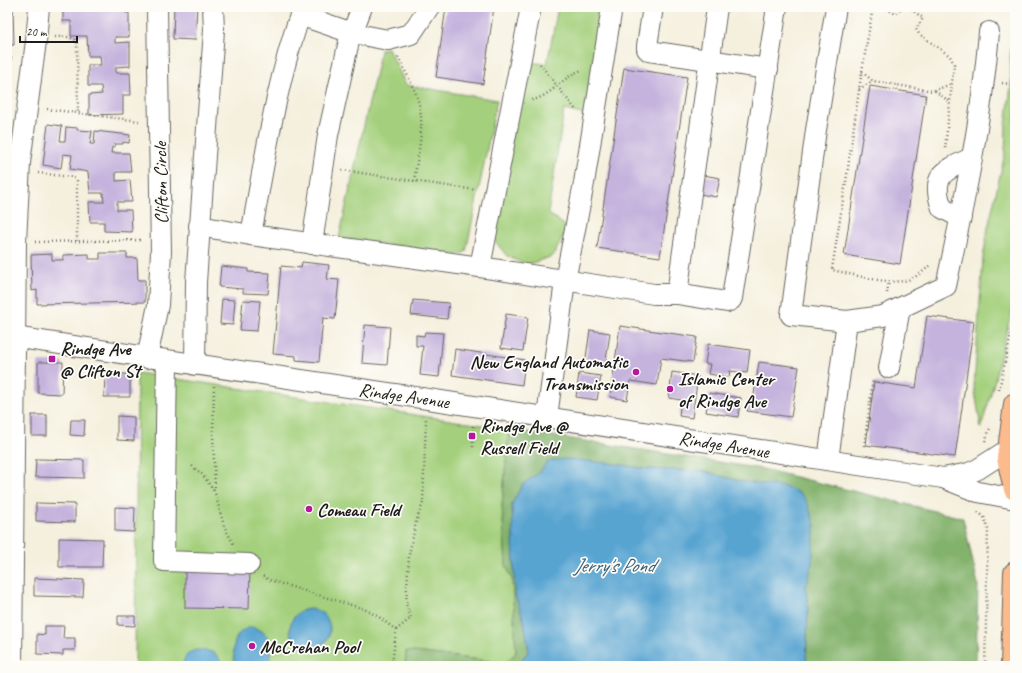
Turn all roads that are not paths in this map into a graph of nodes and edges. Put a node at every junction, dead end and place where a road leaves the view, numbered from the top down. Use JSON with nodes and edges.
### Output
{"nodes":[{"id":1,"x":38,"y":7,"type":"edge"},
{"id":2,"x":156,"y":7,"type":"edge"},
{"id":3,"x":213,"y":7,"type":"edge"},
{"id":4,"x":362,"y":7,"type":"edge"},
{"id":5,"x":429,"y":7,"type":"edge"},
{"id":6,"x":531,"y":7,"type":"edge"},
{"id":7,"x":612,"y":7,"type":"edge"},
{"id":8,"x":653,"y":7,"type":"edge"},
{"id":9,"x":717,"y":7,"type":"edge"},
{"id":10,"x":777,"y":7,"type":"edge"},
{"id":11,"x":836,"y":7,"type":"edge"},
{"id":12,"x":301,"y":11,"type":"edge"},
{"id":13,"x":989,"y":32,"type":"dead end"},
{"id":14,"x":352,"y":33,"type":"junction"},
{"id":15,"x":709,"y":60,"type":"junction"},
{"id":16,"x":768,"y":69,"type":"junction"},
{"id":17,"x":971,"y":158,"type":"junction"},
{"id":18,"x":961,"y":218,"type":"junction"},
{"id":19,"x":200,"y":226,"type":"junction"},
{"id":20,"x":251,"y":235,"type":"junction"},
{"id":21,"x":312,"y":244,"type":"junction"},
{"id":22,"x":480,"y":267,"type":"junction"},
{"id":23,"x":565,"y":281,"type":"junction"},
{"id":24,"x":677,"y":294,"type":"junction"},
{"id":25,"x":893,"y":302,"type":"junction"},
{"id":26,"x":848,"y":321,"type":"junction"},
{"id":27,"x":11,"y":337,"type":"edge"},
{"id":28,"x":147,"y":358,"type":"junction"},
{"id":29,"x":167,"y":361,"type":"junction"},
{"id":30,"x":195,"y":365,"type":"junction"},
{"id":31,"x":881,"y":371,"type":"road end"},
{"id":32,"x":1007,"y":398,"type":"edge"},
{"id":33,"x":547,"y":417,"type":"junction"},
{"id":34,"x":1009,"y":449,"type":"junction"},
{"id":35,"x":828,"y":460,"type":"junction"},
{"id":36,"x":943,"y":478,"type":"junction"},
{"id":37,"x":1015,"y":489,"type":"edge"},
{"id":38,"x":1015,"y":498,"type":"edge"},
{"id":39,"x":249,"y":564,"type":"road end"},
{"id":40,"x":1015,"y":573,"type":"edge"},
{"id":41,"x":12,"y":666,"type":"edge"},
{"id":42,"x":1012,"y":666,"type":"edge"}],
"edges":[{"from":1,"to":27,"type":"street"},
{"from":2,"to":28,"type":"street","name":"Clifton Circle"},
{"from":3,"to":19,"type":"street"},
{"from":4,"to":14,"type":"street"},
{"from":5,"to":14,"type":"street"},
{"from":6,"to":22,"type":"street"},
{"from":7,"to":23,"type":"street"},
{"from":8,"to":15,"type":"street"},
{"from":9,"to":15,"type":"street"},
{"from":10,"to":16,"type":"street"},
{"from":11,"to":26,"type":"street"},
{"from":12,"to":14,"type":"street"},
{"from":12,"to":20,"type":"street"},
{"from":13,"to":17,"type":"street"},
{"from":14,"to":21,"type":"street"},
{"from":15,"to":16,"type":"street"},
{"from":15,"to":24,"type":"street"},
{"from":16,"to":24,"type":"street"},
{"from":17,"to":18,"type":"street"},
{"from":17,"to":18,"type":"street"},
{"from":18,"to":25,"type":"street"},
{"from":19,"to":20,"type":"street"},
{"from":19,"to":30,"type":"street"},
{"from":20,"to":21,"type":"street"},
{"from":21,"to":22,"type":"street"},
{"from":22,"to":23,"type":"street"},
{"from":23,"to":24,"type":"street"},
{"from":23,"to":33,"type":"street"},
{"from":25,"to":26,"type":"street"},
{"from":25,"to":31,"type":"street"},
{"from":26,"to":35,"type":"street"},
{"from":27,"to":28,"type":"street","name":"Rindge Avenue"},
{"from":27,"to":41,"type":"street"},
{"from":28,"to":29,"type":"street","name":"Rindge Avenue"},
{"from":29,"to":30,"type":"street","name":"Rindge Avenue"},
{"from":29,"to":39,"type":"street"},
{"from":30,"to":33,"type":"street","name":"Rindge Avenue"},
{"from":32,"to":34,"type":"highway"},
{"from":33,"to":35,"type":"street","name":"Rindge Avenue"},
{"from":34,"to":36,"type":"street","name":"Rindge Avenue"},
{"from":34,"to":37,"type":"highway"},
{"from":35,"to":36,"type":"street","name":"Rindge Avenue"},
{"from":36,"to":38,"type":"street","name":"Rindge Avenue"},
{"from":40,"to":42,"type":"highway"}]}
